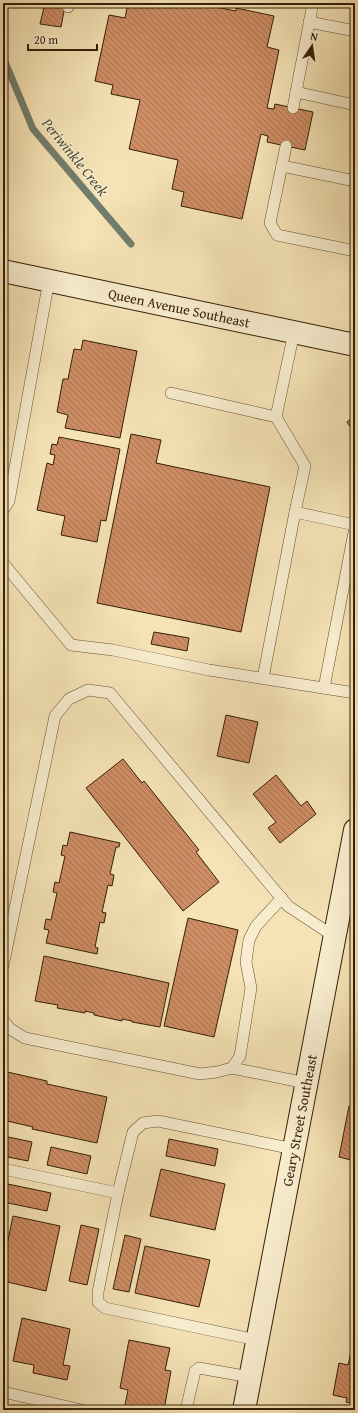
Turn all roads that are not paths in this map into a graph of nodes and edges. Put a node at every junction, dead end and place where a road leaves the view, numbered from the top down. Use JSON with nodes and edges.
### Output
{"nodes":[{"id":1,"x":313,"y":3,"type":"edge"},
{"id":2,"x":309,"y":22,"type":"junction"},
{"id":3,"x":355,"y":31,"type":"edge"},
{"id":4,"x":296,"y":92,"type":"junction"},
{"id":5,"x":355,"y":105,"type":"edge"},
{"id":6,"x":293,"y":108,"type":"dead end"},
{"id":7,"x":286,"y":146,"type":"dead end"},
{"id":8,"x":282,"y":166,"type":"junction"},
{"id":9,"x":355,"y":181,"type":"edge"},
{"id":10,"x":355,"y":251,"type":"edge"},
{"id":11,"x":3,"y":270,"type":"edge"},
{"id":12,"x":49,"y":280,"type":"junction"},
{"id":13,"x":294,"y":332,"type":"junction"},
{"id":14,"x":355,"y":345,"type":"edge"},
{"id":15,"x":171,"y":393,"type":"dead end"},
{"id":16,"x":276,"y":417,"type":"junction"},
{"id":17,"x":3,"y":510,"type":"edge"},
{"id":18,"x":295,"y":512,"type":"junction"},
{"id":19,"x":355,"y":526,"type":"edge"},
{"id":20,"x":3,"y":564,"type":"edge"},
{"id":21,"x":263,"y":678,"type":"junction"},
{"id":22,"x":324,"y":688,"type":"junction"},
{"id":23,"x":355,"y":693,"type":"edge"},
{"id":24,"x":355,"y":830,"type":"edge"},
{"id":25,"x":282,"y":898,"type":"junction"},
{"id":26,"x":335,"y":937,"type":"junction"},
{"id":27,"x":3,"y":966,"type":"edge"},
{"id":28,"x":3,"y":1020,"type":"edge"},
{"id":29,"x":232,"y":1068,"type":"junction"},
{"id":30,"x":306,"y":1083,"type":"junction"},
{"id":31,"x":294,"y":1149,"type":"junction"},
{"id":32,"x":3,"y":1169,"type":"edge"},
{"id":33,"x":118,"y":1192,"type":"junction"},
{"id":34,"x":257,"y":1340,"type":"junction"},
{"id":35,"x":250,"y":1377,"type":"junction"},
{"id":36,"x":3,"y":1392,"type":"edge"},
{"id":37,"x":82,"y":1410,"type":"edge"},
{"id":38,"x":186,"y":1410,"type":"edge"},
{"id":39,"x":244,"y":1410,"type":"edge"}],
"edges":[{"from":1,"to":2,"type":"lane"},
{"from":2,"to":3,"type":"lane"},
{"from":2,"to":4,"type":"lane"},
{"from":4,"to":5,"type":"lane"},
{"from":4,"to":6,"type":"lane"},
{"from":7,"to":8,"type":"lane"},
{"from":8,"to":9,"type":"lane"},
{"from":8,"to":10,"type":"lane"},
{"from":11,"to":12,"type":"main road","name":"Queen Avenue Southeast"},
{"from":12,"to":13,"type":"main road","name":"Queen Avenue Southeast"},
{"from":12,"to":17,"type":"lane"},
{"from":13,"to":14,"type":"main road","name":"Queen Avenue Southeast"},
{"from":13,"to":16,"type":"lane"},
{"from":15,"to":16,"type":"lane"},
{"from":16,"to":18,"type":"lane"},
{"from":18,"to":19,"type":"lane"},
{"from":18,"to":21,"type":"lane"},
{"from":19,"to":22,"type":"lane"},
{"from":20,"to":21,"type":"lane"},
{"from":21,"to":22,"type":"lane"},
{"from":22,"to":23,"type":"lane"},
{"from":24,"to":26,"type":"main road","name":"Geary Street Southeast"},
{"from":25,"to":26,"type":"lane"},
{"from":25,"to":27,"type":"lane"},
{"from":25,"to":29,"type":"lane"},
{"from":26,"to":30,"type":"main road","name":"Geary Street Southeast"},
{"from":28,"to":29,"type":"lane"},
{"from":29,"to":30,"type":"lane"},
{"from":30,"to":31,"type":"main road","name":"Geary Street Southeast"},
{"from":31,"to":33,"type":"lane"},
{"from":31,"to":34,"type":"main road","name":"Geary Street Southeast"},
{"from":32,"to":33,"type":"lane"},
{"from":33,"to":34,"type":"lane"},
{"from":34,"to":35,"type":"main road","name":"Geary Street Southeast"},
{"from":35,"to":38,"type":"lane"},
{"from":35,"to":39,"type":"main road","name":"Geary Street Southeast"},
{"from":36,"to":37,"type":"lane"}]}
